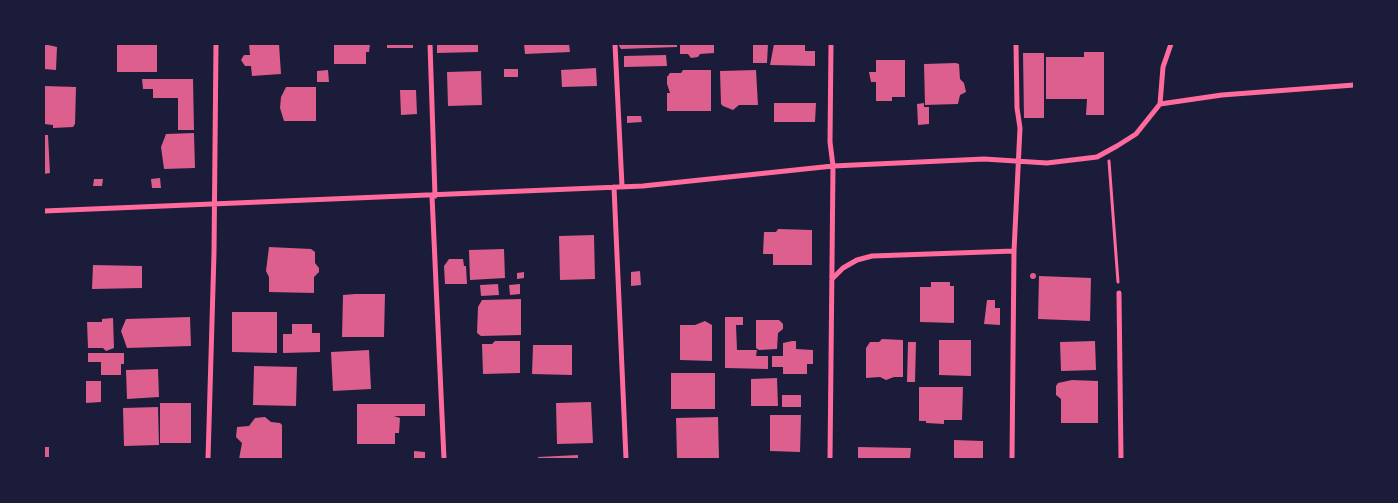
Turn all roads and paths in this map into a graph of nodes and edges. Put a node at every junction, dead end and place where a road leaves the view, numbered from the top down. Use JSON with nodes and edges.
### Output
{"nodes":[{"id":1,"x":216,"y":44,"type":"edge"},
{"id":2,"x":430,"y":44,"type":"edge"},
{"id":3,"x":615,"y":44,"type":"edge"},
{"id":4,"x":831,"y":44,"type":"edge"},
{"id":5,"x":1016,"y":44,"type":"edge"},
{"id":6,"x":1172,"y":44,"type":"edge"},
{"id":7,"x":1354,"y":85,"type":"edge"},
{"id":8,"x":1160,"y":104,"type":"junction"},
{"id":9,"x":1108,"y":151,"type":"junction"},
{"id":10,"x":1017,"y":162,"type":"junction"},
{"id":11,"x":833,"y":166,"type":"junction"},
{"id":12,"x":622,"y":186,"type":"junction"},
{"id":13,"x":614,"y":187,"type":"junction"},
{"id":14,"x":434,"y":196,"type":"junction"},
{"id":15,"x":214,"y":204,"type":"junction"},
{"id":16,"x":44,"y":211,"type":"edge"},
{"id":17,"x":1014,"y":251,"type":"junction"},
{"id":18,"x":832,"y":280,"type":"junction"},
{"id":19,"x":1119,"y":293,"type":"joint"},
{"id":20,"x":208,"y":459,"type":"edge"},
{"id":21,"x":444,"y":459,"type":"edge"},
{"id":22,"x":626,"y":459,"type":"edge"},
{"id":23,"x":830,"y":459,"type":"edge"},
{"id":24,"x":1012,"y":459,"type":"edge"},
{"id":25,"x":1121,"y":459,"type":"edge"}],
"edges":[{"from":1,"to":15,"type":"street"},
{"from":2,"to":14,"type":"street"},
{"from":3,"to":12,"type":"street"},
{"from":4,"to":11,"type":"street"},
{"from":5,"to":10,"type":"street"},
{"from":6,"to":8,"type":"street"},
{"from":7,"to":8,"type":"street"},
{"from":8,"to":9,"type":"street"},
{"from":9,"to":10,"type":"street"},
{"from":9,"to":19,"type":"path"},
{"from":10,"to":11,"type":"street"},
{"from":10,"to":17,"type":"street"},
{"from":11,"to":12,"type":"street"},
{"from":11,"to":18,"type":"street"},
{"from":12,"to":13,"type":"street"},
{"from":13,"to":14,"type":"street"},
{"from":13,"to":22,"type":"street"},
{"from":14,"to":15,"type":"street"},
{"from":14,"to":21,"type":"street"},
{"from":15,"to":16,"type":"street"},
{"from":15,"to":20,"type":"street"},
{"from":17,"to":18,"type":"street"},
{"from":17,"to":24,"type":"street"},
{"from":18,"to":23,"type":"street"},
{"from":19,"to":25,"type":"street"}]}
